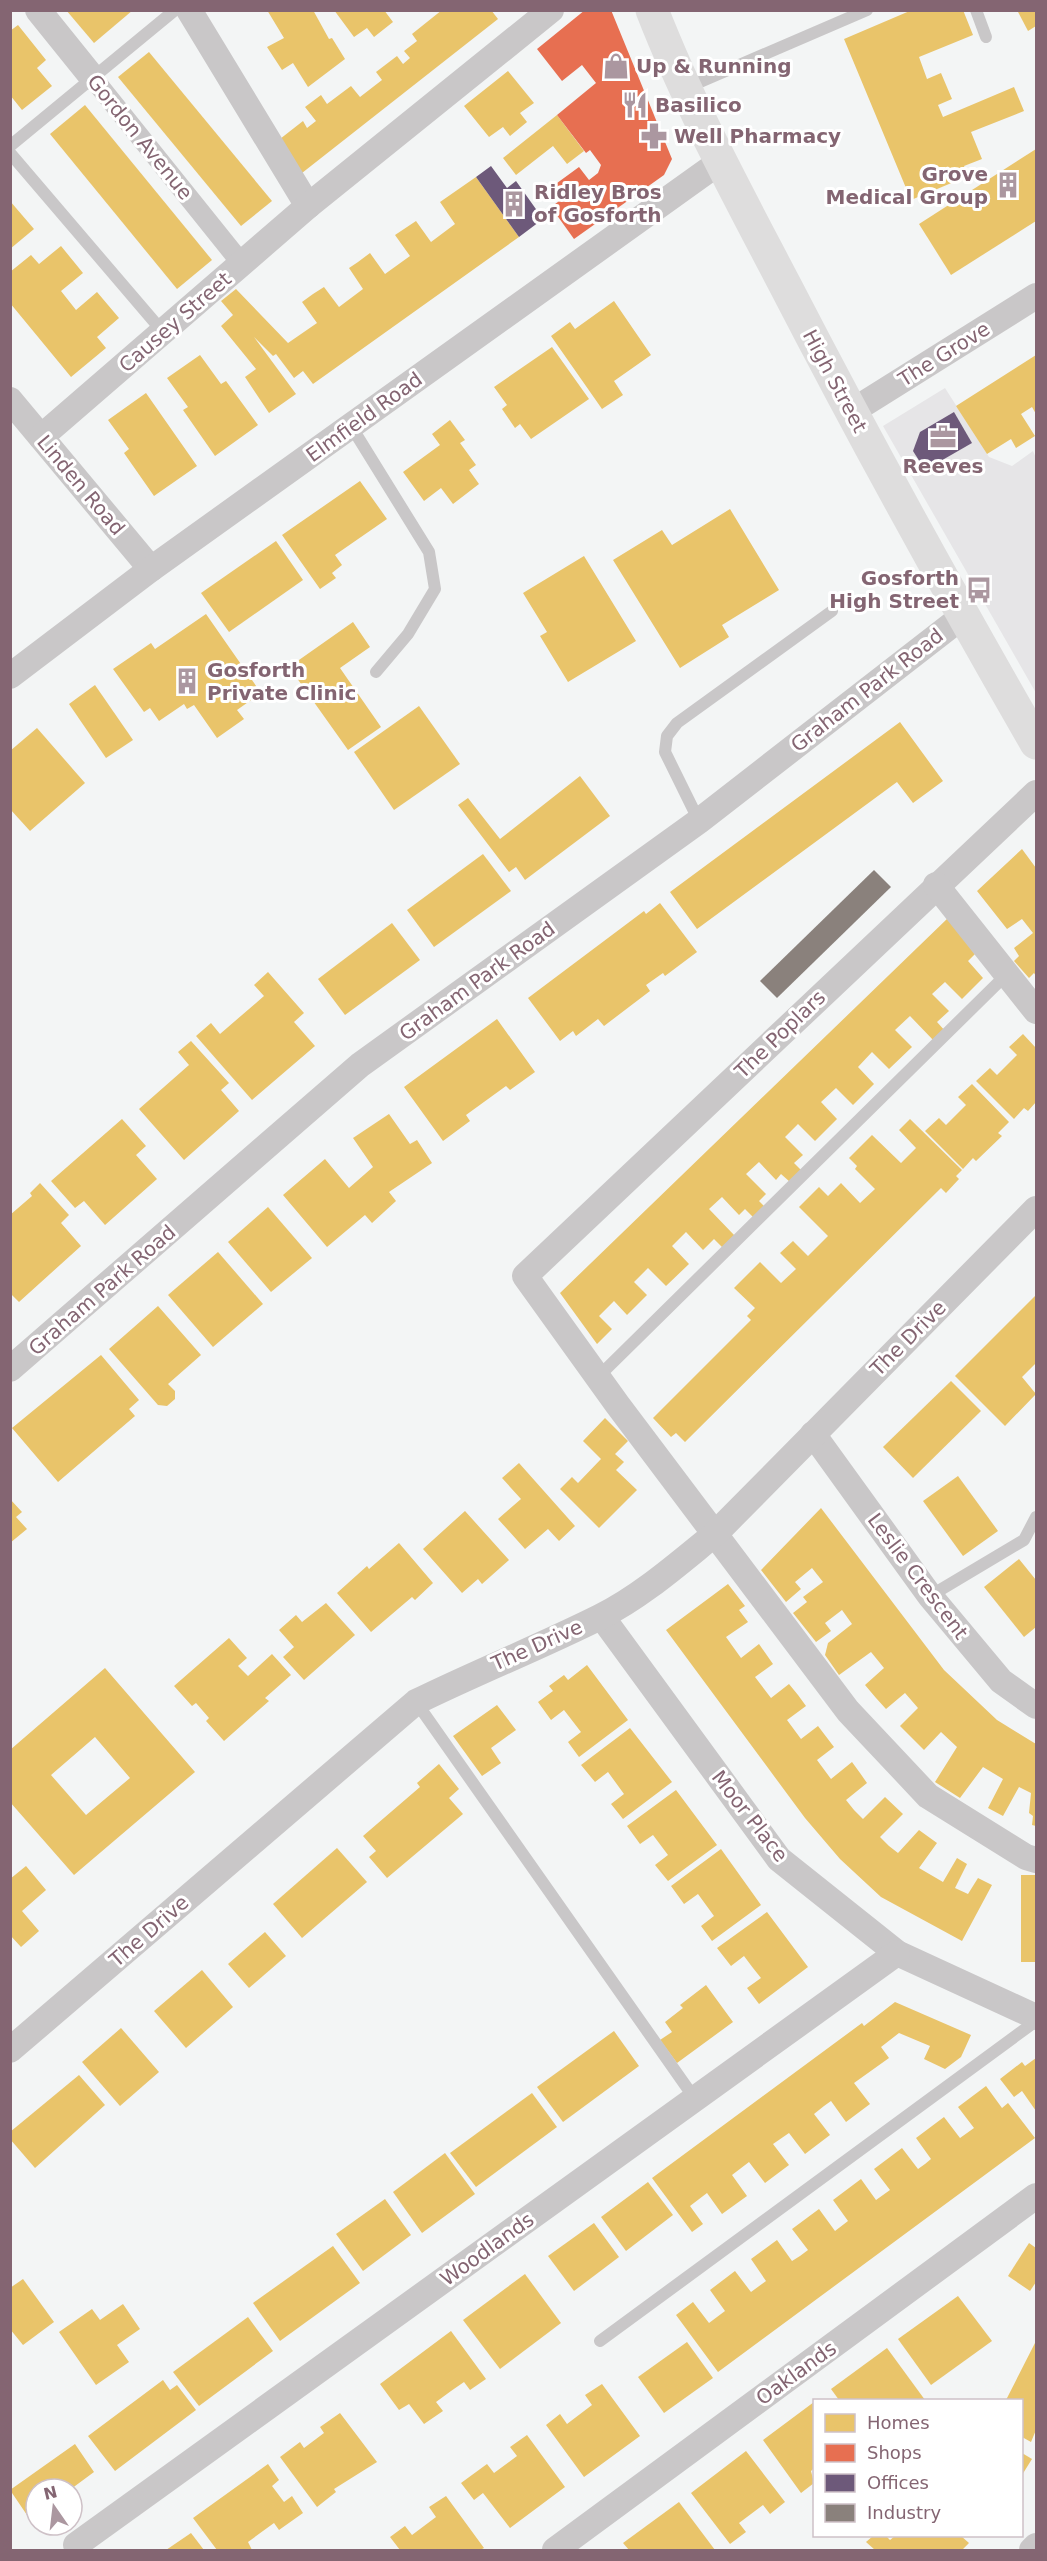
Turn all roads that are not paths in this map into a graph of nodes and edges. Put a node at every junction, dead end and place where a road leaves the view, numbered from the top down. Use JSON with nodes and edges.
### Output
{"nodes":[{"id":1,"x":38,"y":10,"type":"edge"},
{"id":2,"x":175,"y":10,"type":"edge"},
{"id":3,"x":189,"y":10,"type":"edge"},
{"id":4,"x":551,"y":10,"type":"edge"},
{"id":5,"x":652,"y":10,"type":"edge"},
{"id":6,"x":867,"y":10,"type":"edge"},
{"id":7,"x":976,"y":10,"type":"edge"},
{"id":8,"x":986,"y":37,"type":"dead end"},
{"id":9,"x":92,"y":77,"type":"junction"},
{"id":10,"x":685,"y":88,"type":"junction"},
{"id":11,"x":10,"y":146,"type":"edge"},
{"id":12,"x":10,"y":153,"type":"edge"},
{"id":13,"x":721,"y":161,"type":"junction"},
{"id":14,"x":308,"y":206,"type":"junction"},
{"id":15,"x":242,"y":264,"type":"junction"},
{"id":16,"x":1036,"y":296,"type":"edge"},
{"id":17,"x":163,"y":332,"type":"junction"},
{"id":18,"x":10,"y":400,"type":"edge"},
{"id":19,"x":851,"y":412,"type":"junction"},
{"id":20,"x":351,"y":426,"type":"junction"},
{"id":21,"x":42,"y":437,"type":"junction"},
{"id":22,"x":151,"y":569,"type":"junction"},
{"id":23,"x":832,"y":611,"type":"dead end"},
{"id":24,"x":963,"y":616,"type":"junction"},
{"id":25,"x":376,"y":672,"type":"dead end"},
{"id":26,"x":10,"y":676,"type":"edge"},
{"id":27,"x":1036,"y":743,"type":"edge"},
{"id":28,"x":1036,"y":793,"type":"edge"},
{"id":29,"x":699,"y":821,"type":"junction"},
{"id":30,"x":936,"y":885,"type":"junction"},
{"id":31,"x":1007,"y":974,"type":"junction"},
{"id":32,"x":1036,"y":1011,"type":"edge"},
{"id":33,"x":1036,"y":1209,"type":"edge"},
{"id":34,"x":10,"y":1369,"type":"edge"},
{"id":35,"x":598,"y":1377,"type":"junction"},
{"id":36,"x":813,"y":1434,"type":"junction"},
{"id":37,"x":1036,"y":1517,"type":"edge"},
{"id":38,"x":715,"y":1534,"type":"junction"},
{"id":39,"x":930,"y":1596,"type":"junction"},
{"id":40,"x":602,"y":1617,"type":"junction"},
{"id":41,"x":416,"y":1702,"type":"junction"},
{"id":42,"x":1036,"y":1706,"type":"edge"},
{"id":43,"x":1036,"y":1860,"type":"edge"},
{"id":44,"x":897,"y":1953,"type":"junction"},
{"id":45,"x":1036,"y":2019,"type":"edge"},
{"id":46,"x":10,"y":2050,"type":"edge"},
{"id":47,"x":695,"y":2099,"type":"junction"},
{"id":48,"x":1036,"y":2196,"type":"edge"},
{"id":49,"x":600,"y":2341,"type":"dead end"},
{"id":50,"x":1036,"y":2546,"type":"edge"},
{"id":51,"x":78,"y":2548,"type":"edge"},
{"id":52,"x":555,"y":2550,"type":"edge"},
{"id":53,"x":1032,"y":2550,"type":"edge"}],
"edges":[{"from":1,"to":9,"type":"street","name":"Gordon Avenue"},
{"from":2,"to":9,"type":"lane"},
{"from":3,"to":14,"type":"street"},
{"from":4,"to":14,"type":"street","name":"Causey Street"},
{"from":5,"to":10,"type":"main road","name":"High Street"},
{"from":6,"to":10,"type":"lane"},
{"from":7,"to":8,"type":"lane"},
{"from":9,"to":11,"type":"lane"},
{"from":9,"to":15,"type":"street","name":"Gordon Avenue"},
{"from":10,"to":13,"type":"main road","name":"High Street"},
{"from":12,"to":17,"type":"lane"},
{"from":13,"to":19,"type":"main road","name":"High Street"},
{"from":13,"to":20,"type":"street","name":"Elmfield Road"},
{"from":14,"to":15,"type":"street","name":"Causey Street"},
{"from":15,"to":17,"type":"street","name":"Causey Street"},
{"from":16,"to":19,"type":"street","name":"The Grove"},
{"from":17,"to":21,"type":"street","name":"Causey Street"},
{"from":18,"to":21,"type":"street","name":"Linden Road"},
{"from":19,"to":24,"type":"main road","name":"High Street"},
{"from":20,"to":22,"type":"street","name":"Elmfield Road"},
{"from":20,"to":25,"type":"lane"},
{"from":21,"to":22,"type":"street","name":"Linden Road"},
{"from":22,"to":26,"type":"street","name":"Elmfield Road"},
{"from":23,"to":29,"type":"lane"},
{"from":24,"to":27,"type":"main road","name":"High Street"},
{"from":24,"to":29,"type":"street","name":"Graham Park Road"},
{"from":28,"to":30,"type":"street","name":"The Poplars"},
{"from":29,"to":34,"type":"street","name":"Graham Park Road"},
{"from":30,"to":31,"type":"street"},
{"from":30,"to":35,"type":"street","name":"The Poplars"},
{"from":31,"to":32,"type":"street"},
{"from":31,"to":35,"type":"lane"},
{"from":33,"to":36,"type":"street","name":"The Drive"},
{"from":35,"to":38,"type":"street"},
{"from":36,"to":38,"type":"street","name":"The Drive"},
{"from":36,"to":39,"type":"street","name":"Leslie Crescent"},
{"from":37,"to":39,"type":"lane"},
{"from":38,"to":40,"type":"street","name":"The Drive"},
{"from":38,"to":43,"type":"street"},
{"from":39,"to":42,"type":"street","name":"Leslie Crescent"},
{"from":40,"to":41,"type":"street","name":"The Drive"},
{"from":40,"to":44,"type":"street","name":"Moor Place"},
{"from":41,"to":46,"type":"street","name":"The Drive"},
{"from":41,"to":47,"type":"lane"},
{"from":44,"to":45,"type":"street","name":"Moor Place"},
{"from":44,"to":47,"type":"street","name":"Woodlands"},
{"from":45,"to":49,"type":"lane"},
{"from":47,"to":51,"type":"street","name":"Woodlands"},
{"from":48,"to":52,"type":"street","name":"Oaklands"},
{"from":50,"to":53,"type":"street"}]}
